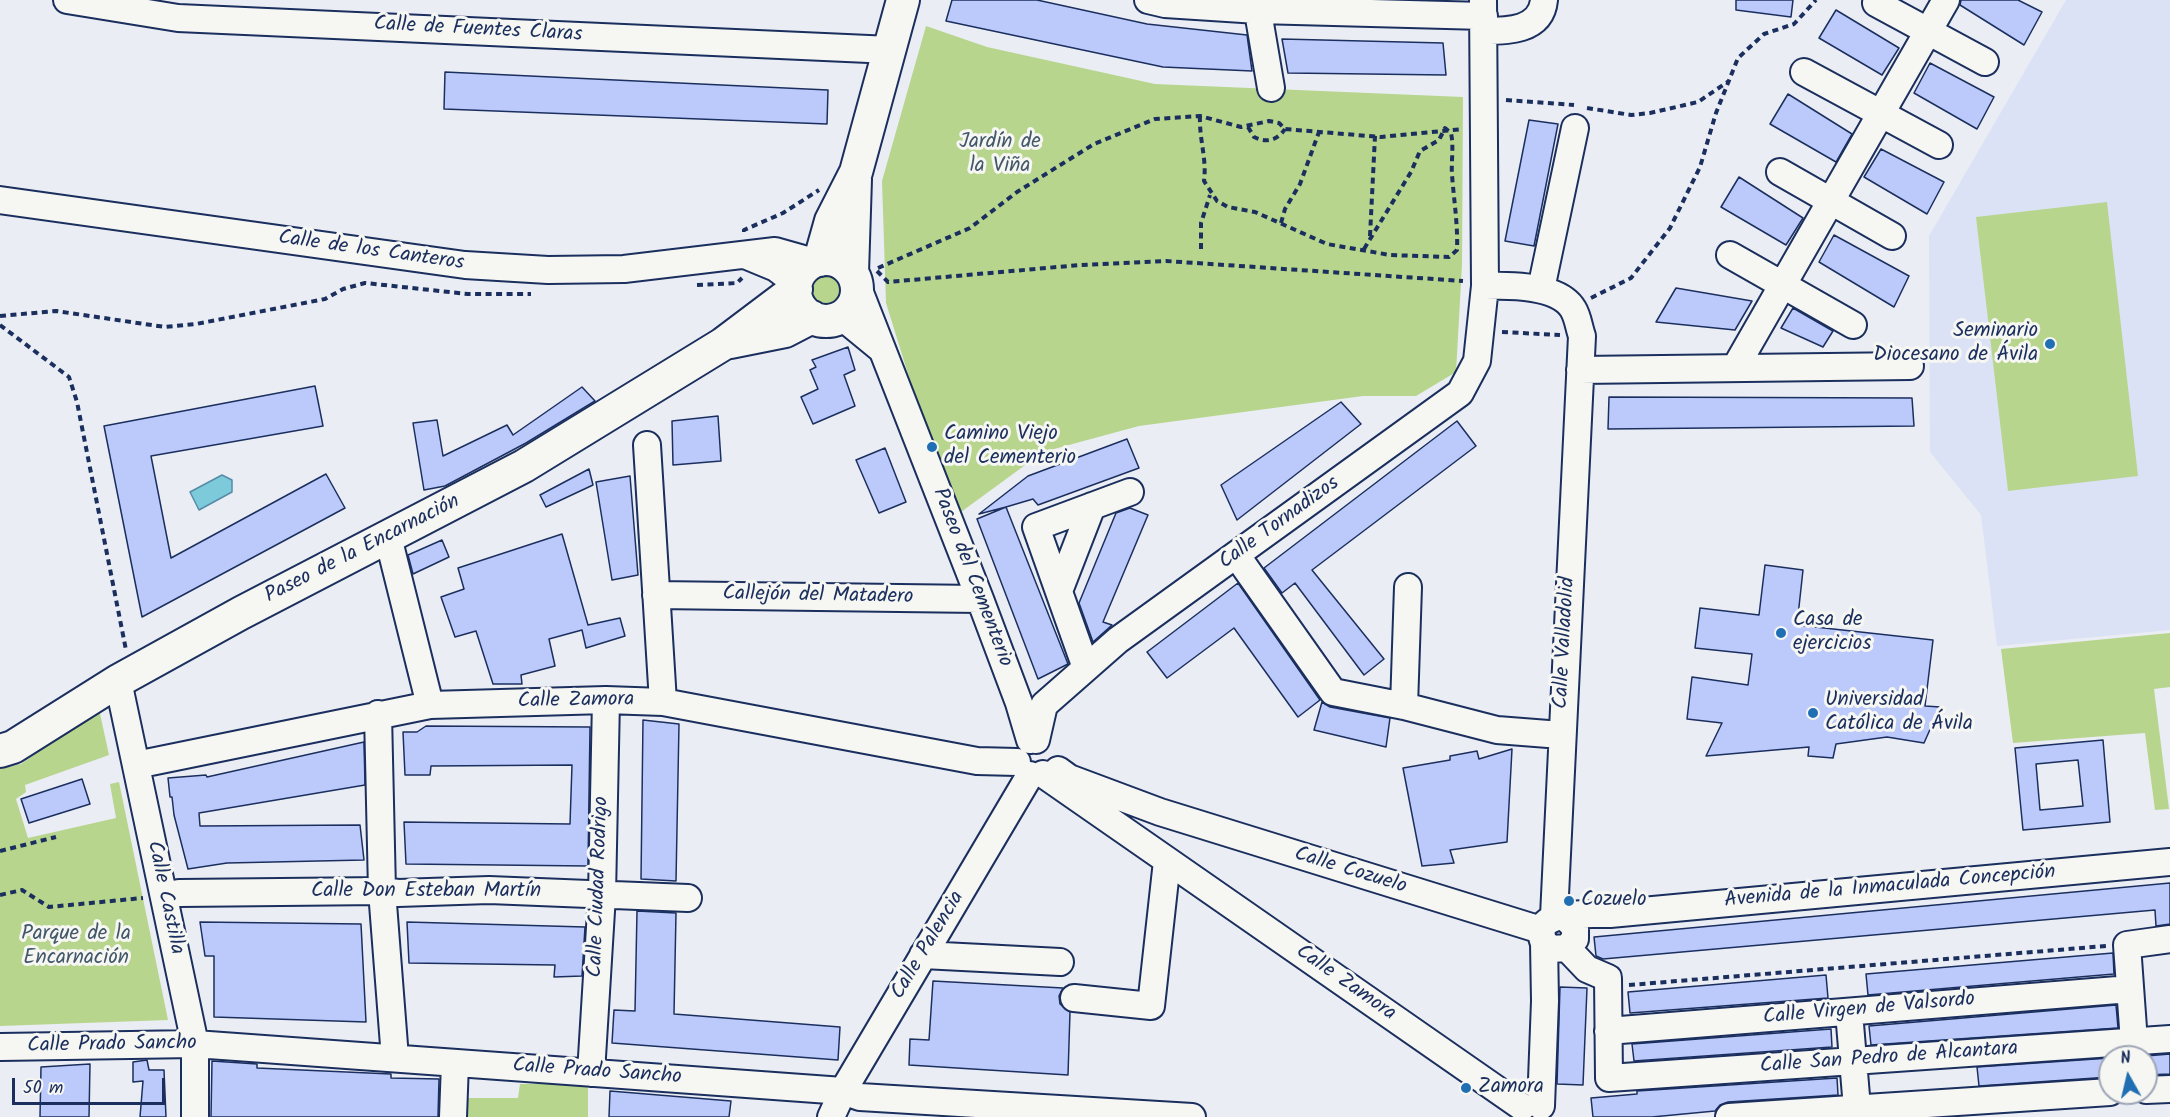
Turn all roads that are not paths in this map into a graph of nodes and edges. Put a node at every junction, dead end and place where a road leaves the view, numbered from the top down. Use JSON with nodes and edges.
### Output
{"nodes":[{"id":1,"x":67,"y":0,"type":"edge"},
{"id":2,"x":903,"y":0,"type":"edge"},
{"id":3,"x":1148,"y":0,"type":"edge"},
{"id":4,"x":1544,"y":0,"type":"edge"},
{"id":5,"x":1946,"y":0,"type":"edge"},
{"id":6,"x":1876,"y":3,"type":"dead end"},
{"id":7,"x":1257,"y":5,"type":"edge"},
{"id":8,"x":1484,"y":16,"type":"edge"},
{"id":9,"x":1929,"y":30,"type":"junction"},
{"id":10,"x":891,"y":50,"type":"junction"},
{"id":11,"x":1986,"y":62,"type":"dead end"},
{"id":12,"x":1804,"y":72,"type":"dead end"},
{"id":13,"x":1271,"y":88,"type":"dead end"},
{"id":14,"x":1880,"y":114,"type":"junction"},
{"id":15,"x":1575,"y":128,"type":"dead end"},
{"id":16,"x":1939,"y":145,"type":"dead end"},
{"id":17,"x":856,"y":172,"type":"junction"},
{"id":18,"x":1780,"y":172,"type":"dead end"},
{"id":19,"x":0,"y":200,"type":"edge"},
{"id":20,"x":1831,"y":201,"type":"junction"},
{"id":21,"x":1892,"y":236,"type":"dead end"},
{"id":22,"x":1730,"y":255,"type":"dead end"},
{"id":23,"x":807,"y":273,"type":"junction"},
{"id":24,"x":855,"y":279,"type":"junction"},
{"id":25,"x":1783,"y":285,"type":"junction"},
{"id":26,"x":1485,"y":286,"type":"junction"},
{"id":27,"x":1541,"y":290,"type":"junction"},
{"id":28,"x":827,"y":317,"type":"junction"},
{"id":29,"x":1853,"y":325,"type":"dead end"},
{"id":30,"x":723,"y":344,"type":"junction"},
{"id":31,"x":883,"y":351,"type":"junction"},
{"id":32,"x":1910,"y":366,"type":"dead end"},
{"id":33,"x":1735,"y":368,"type":"junction"},
{"id":34,"x":1580,"y":370,"type":"junction"},
{"id":35,"x":646,"y":445,"type":"dead end"},
{"id":36,"x":1130,"y":492,"type":"dead end"},
{"id":37,"x":1092,"y":506,"type":"junction"},
{"id":38,"x":388,"y":537,"type":"junction"},
{"id":39,"x":1237,"y":556,"type":"junction"},
{"id":40,"x":1408,"y":587,"type":"dead end"},
{"id":41,"x":1059,"y":591,"type":"junction"},
{"id":42,"x":656,"y":595,"type":"junction"},
{"id":43,"x":980,"y":599,"type":"junction"},
{"id":44,"x":1086,"y":668,"type":"junction"},
{"id":45,"x":125,"y":678,"type":"junction"},
{"id":46,"x":606,"y":700,"type":"junction"},
{"id":47,"x":663,"y":702,"type":"junction"},
{"id":48,"x":430,"y":705,"type":"junction"},
{"id":49,"x":1404,"y":706,"type":"junction"},
{"id":50,"x":378,"y":714,"type":"junction"},
{"id":51,"x":1561,"y":735,"type":"junction"},
{"id":52,"x":0,"y":751,"type":"edge"},
{"id":53,"x":1034,"y":760,"type":"junction"},
{"id":54,"x":136,"y":765,"type":"junction"},
{"id":55,"x":1160,"y":813,"type":"junction"},
{"id":56,"x":1140,"y":843,"type":"junction"},
{"id":57,"x":1167,"y":861,"type":"junction"},
{"id":58,"x":2170,"y":862,"type":"edge"},
{"id":59,"x":382,"y":891,"type":"junction"},
{"id":60,"x":602,"y":895,"type":"junction"},
{"id":61,"x":153,"y":897,"type":"junction"},
{"id":62,"x":688,"y":898,"type":"dead end"},
{"id":63,"x":1558,"y":933,"type":"junction"},
{"id":64,"x":2170,"y":939,"type":"edge"},
{"id":65,"x":923,"y":955,"type":"junction"},
{"id":66,"x":1060,"y":962,"type":"dead end"},
{"id":67,"x":2130,"y":989,"type":"junction"},
{"id":68,"x":1074,"y":998,"type":"dead end"},
{"id":69,"x":1849,"y":1012,"type":"junction"},
{"id":70,"x":1608,"y":1031,"type":"junction"},
{"id":71,"x":2170,"y":1039,"type":"edge"},
{"id":72,"x":2134,"y":1042,"type":"junction"},
{"id":73,"x":195,"y":1044,"type":"junction"},
{"id":74,"x":0,"y":1047,"type":"edge"},
{"id":75,"x":395,"y":1058,"type":"junction"},
{"id":76,"x":1853,"y":1062,"type":"junction"},
{"id":77,"x":455,"y":1063,"type":"junction"},
{"id":78,"x":591,"y":1073,"type":"junction"},
{"id":79,"x":843,"y":1092,"type":"junction"},
{"id":80,"x":2098,"y":1093,"type":"edge"},
{"id":81,"x":1857,"y":1108,"type":"junction"},
{"id":82,"x":1532,"y":1110,"type":"edge"},
{"id":83,"x":1179,"y":1116,"type":"edge"},
{"id":84,"x":195,"y":1117,"type":"edge"},
{"id":85,"x":453,"y":1117,"type":"edge"},
{"id":86,"x":831,"y":1117,"type":"edge"},
{"id":87,"x":1729,"y":1117,"type":"edge"}],
"edges":[{"from":1,"to":10,"type":"street","name":"Calle de Fuentes Claras"},
{"from":2,"to":10,"type":"main road","name":"Paseo del Cementerio"},
{"from":3,"to":7,"type":"street"},
{"from":4,"to":8,"type":"street"},
{"from":5,"to":9,"type":"street"},
{"from":6,"to":9,"type":"street"},
{"from":7,"to":8,"type":"street"},
{"from":7,"to":13,"type":"street"},
{"from":8,"to":26,"type":"street","name":"Calle Tornadizos"},
{"from":9,"to":11,"type":"street"},
{"from":9,"to":14,"type":"street"},
{"from":10,"to":17,"type":"main road","name":"Paseo del Cementerio"},
{"from":12,"to":14,"type":"street"},
{"from":14,"to":16,"type":"street"},
{"from":14,"to":20,"type":"street"},
{"from":15,"to":27,"type":"street"},
{"from":17,"to":23,"type":"main road","name":"Paseo del Cementerio"},
{"from":17,"to":24,"type":"main road","name":"Paseo del Cementerio"},
{"from":18,"to":20,"type":"street"},
{"from":19,"to":23,"type":"street","name":"Calle de los Canteros"},
{"from":20,"to":21,"type":"street"},
{"from":20,"to":25,"type":"street"},
{"from":22,"to":25,"type":"street"},
{"from":23,"to":24,"type":"main road"},
{"from":23,"to":28,"type":"main road"},
{"from":23,"to":30,"type":"main road","name":"Paseo de la Encarnación"},
{"from":24,"to":28,"type":"main road"},
{"from":24,"to":31,"type":"street","name":"Paseo del Cementerio"},
{"from":25,"to":29,"type":"street"},
{"from":25,"to":33,"type":"street"},
{"from":26,"to":27,"type":"street","name":"Calle Valladolid"},
{"from":26,"to":39,"type":"street","name":"Calle Tornadizos"},
{"from":27,"to":34,"type":"street","name":"Calle Valladolid"},
{"from":28,"to":30,"type":"main road","name":"Paseo de la Encarnación"},
{"from":28,"to":31,"type":"street","name":"Paseo del Cementerio"},
{"from":30,"to":38,"type":"main road","name":"Paseo de la Encarnación"},
{"from":31,"to":43,"type":"street","name":"Paseo del Cementerio"},
{"from":32,"to":33,"type":"street"},
{"from":33,"to":34,"type":"street"},
{"from":34,"to":51,"type":"street","name":"Calle Valladolid"},
{"from":35,"to":42,"type":"street"},
{"from":36,"to":37,"type":"street"},
{"from":37,"to":41,"type":"street"},
{"from":37,"to":41,"type":"street"},
{"from":38,"to":45,"type":"main road","name":"Paseo de la Encarnación"},
{"from":38,"to":48,"type":"street"},
{"from":39,"to":44,"type":"street","name":"Calle Tornadizos"},
{"from":39,"to":49,"type":"street"},
{"from":40,"to":49,"type":"street"},
{"from":41,"to":44,"type":"street"},
{"from":42,"to":43,"type":"street","name":"Callejón del Matadero"},
{"from":42,"to":47,"type":"street"},
{"from":43,"to":53,"type":"street","name":"Paseo del Cementerio"},
{"from":44,"to":53,"type":"street","name":"Calle Tornadizos"},
{"from":45,"to":52,"type":"main road","name":"Paseo de la Encarnación"},
{"from":45,"to":54,"type":"street","name":"Calle Castilla"},
{"from":46,"to":47,"type":"street","name":"Calle Zamora"},
{"from":46,"to":48,"type":"street","name":"Calle Zamora"},
{"from":46,"to":60,"type":"street","name":"Calle Ciudad Rodrigo"},
{"from":47,"to":53,"type":"street","name":"Calle Zamora"},
{"from":48,"to":50,"type":"street","name":"Calle Zamora"},
{"from":49,"to":51,"type":"street"},
{"from":50,"to":54,"type":"street","name":"Calle Zamora"},
{"from":50,"to":59,"type":"street"},
{"from":51,"to":63,"type":"street","name":"Calle Valladolid"},
{"from":53,"to":55,"type":"street","name":"Calle Cozuelo"},
{"from":53,"to":56,"type":"street","name":"Calle Zamora"},
{"from":53,"to":65,"type":"street","name":"Calle Palencia"},
{"from":54,"to":61,"type":"street","name":"Calle Castilla"},
{"from":55,"to":56,"type":"street"},
{"from":55,"to":63,"type":"street","name":"Calle Cozuelo"},
{"from":56,"to":57,"type":"street","name":"Calle Zamora"},
{"from":57,"to":68,"type":"street"},
{"from":57,"to":82,"type":"street","name":"Calle Zamora"},
{"from":58,"to":63,"type":"street","name":"Avenida de la Inmaculada Concepción"},
{"from":59,"to":60,"type":"street","name":"Calle Don Esteban Martín"},
{"from":59,"to":61,"type":"street","name":"Calle Don Esteban Martín"},
{"from":59,"to":75,"type":"street"},
{"from":60,"to":62,"type":"street","name":"Calle Don Esteban Martín"},
{"from":60,"to":78,"type":"street","name":"Calle Ciudad Rodrigo"},
{"from":61,"to":73,"type":"street","name":"Calle Castilla"},
{"from":63,"to":70,"type":"street"},
{"from":63,"to":82,"type":"street","name":"Calle Valladolid"},
{"from":64,"to":67,"type":"street"},
{"from":65,"to":66,"type":"street"},
{"from":65,"to":79,"type":"street","name":"Calle Palencia"},
{"from":67,"to":69,"type":"street","name":"Calle Virgen de Valsordo"},
{"from":67,"to":72,"type":"street"},
{"from":69,"to":70,"type":"street","name":"Calle Virgen de Valsordo"},
{"from":69,"to":76,"type":"street"},
{"from":70,"to":76,"type":"street","name":"Calle San Pedro de Alcantara"},
{"from":71,"to":72,"type":"street","name":"Calle San Pedro de Alcantara"},
{"from":72,"to":76,"type":"street","name":"Calle San Pedro de Alcantara"},
{"from":73,"to":74,"type":"street","name":"Calle Prado Sancho"},
{"from":73,"to":75,"type":"street","name":"Calle Prado Sancho"},
{"from":73,"to":84,"type":"street","name":"Calle Castilla"},
{"from":75,"to":77,"type":"street","name":"Calle Prado Sancho"},
{"from":76,"to":81,"type":"street"},
{"from":77,"to":78,"type":"street","name":"Calle Prado Sancho"},
{"from":77,"to":85,"type":"street"},
{"from":78,"to":79,"type":"street","name":"Calle Prado Sancho"},
{"from":79,"to":83,"type":"street","name":"Calle Prado Sancho"},
{"from":79,"to":86,"type":"street","name":"Calle Palencia"},
{"from":80,"to":81,"type":"street"},
{"from":81,"to":87,"type":"street"}]}
